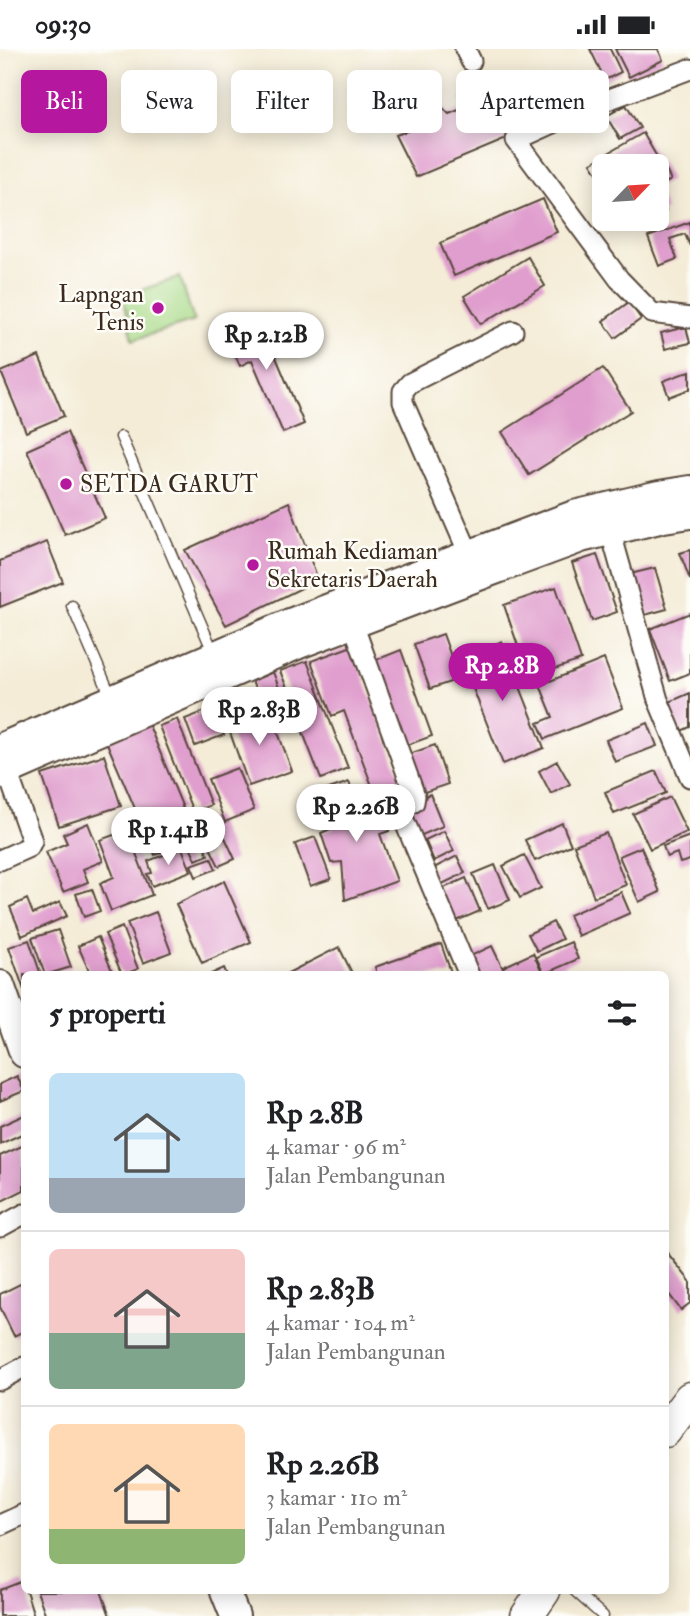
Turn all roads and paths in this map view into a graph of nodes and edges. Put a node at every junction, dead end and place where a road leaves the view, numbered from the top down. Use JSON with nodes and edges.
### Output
{"nodes":[{"id":1,"x":690,"y":69,"type":"edge"},
{"id":2,"x":690,"y":318,"type":"edge"},
{"id":3,"x":513,"y":331,"type":"dead end"},
{"id":4,"x":121,"y":436,"type":"dead end"},
{"id":5,"x":690,"y":490,"type":"edge"},
{"id":6,"x":690,"y":514,"type":"edge"},
{"id":7,"x":607,"y":519,"type":"junction"},
{"id":8,"x":469,"y":554,"type":"junction"},
{"id":9,"x":72,"y":606,"type":"dead end"},
{"id":10,"x":322,"y":623,"type":"junction"},
{"id":11,"x":353,"y":624,"type":"junction"},
{"id":12,"x":215,"y":655,"type":"junction"},
{"id":13,"x":193,"y":678,"type":"junction"},
{"id":14,"x":117,"y":711,"type":"junction"},
{"id":15,"x":2,"y":765,"type":"edge"},
{"id":16,"x":690,"y":777,"type":"edge"},
{"id":17,"x":0,"y":860,"type":"edge"},
{"id":18,"x":467,"y":971,"type":"edge"},
{"id":19,"x":0,"y":985,"type":"edge"},
{"id":20,"x":18,"y":1017,"type":"edge"},
{"id":21,"x":21,"y":1035,"type":"edge"},
{"id":22,"x":21,"y":1216,"type":"edge"},
{"id":23,"x":0,"y":1227,"type":"edge"},
{"id":24,"x":21,"y":1369,"type":"edge"},
{"id":25,"x":0,"y":1380,"type":"edge"},
{"id":26,"x":690,"y":1398,"type":"edge"},
{"id":27,"x":669,"y":1426,"type":"edge"},
{"id":28,"x":21,"y":1515,"type":"edge"},
{"id":29,"x":0,"y":1525,"type":"edge"},
{"id":30,"x":226,"y":1594,"type":"edge"},
{"id":31,"x":542,"y":1594,"type":"edge"},
{"id":32,"x":578,"y":1594,"type":"edge"},
{"id":33,"x":235,"y":1616,"type":"edge"},
{"id":34,"x":527,"y":1616,"type":"edge"},
{"id":35,"x":603,"y":1616,"type":"edge"}],
"edges":[{"from":1,"to":2,"type":"street"},
{"from":3,"to":8,"type":"street"},
{"from":4,"to":12,"type":"lane"},
{"from":5,"to":7,"type":"main road"},
{"from":6,"to":7,"type":"main road"},
{"from":7,"to":8,"type":"main road"},
{"from":7,"to":11,"type":"main road"},
{"from":7,"to":16,"type":"street"},
{"from":8,"to":10,"type":"main road"},
{"from":9,"to":14,"type":"lane"},
{"from":10,"to":11,"type":"main road"},
{"from":10,"to":12,"type":"main road"},
{"from":10,"to":13,"type":"main road"},
{"from":11,"to":18,"type":"street"},
{"from":12,"to":13,"type":"main road"},
{"from":13,"to":14,"type":"main road"},
{"from":14,"to":15,"type":"main road"},
{"from":15,"to":17,"type":"street"},
{"from":19,"to":20,"type":"main road"},
{"from":20,"to":21,"type":"main road"},
{"from":22,"to":23,"type":"street"},
{"from":24,"to":25,"type":"street"},
{"from":26,"to":27,"type":"main road"},
{"from":28,"to":29,"type":"street"},
{"from":30,"to":33,"type":"main road"},
{"from":31,"to":34,"type":"main road"},
{"from":32,"to":35,"type":"lane"}]}
